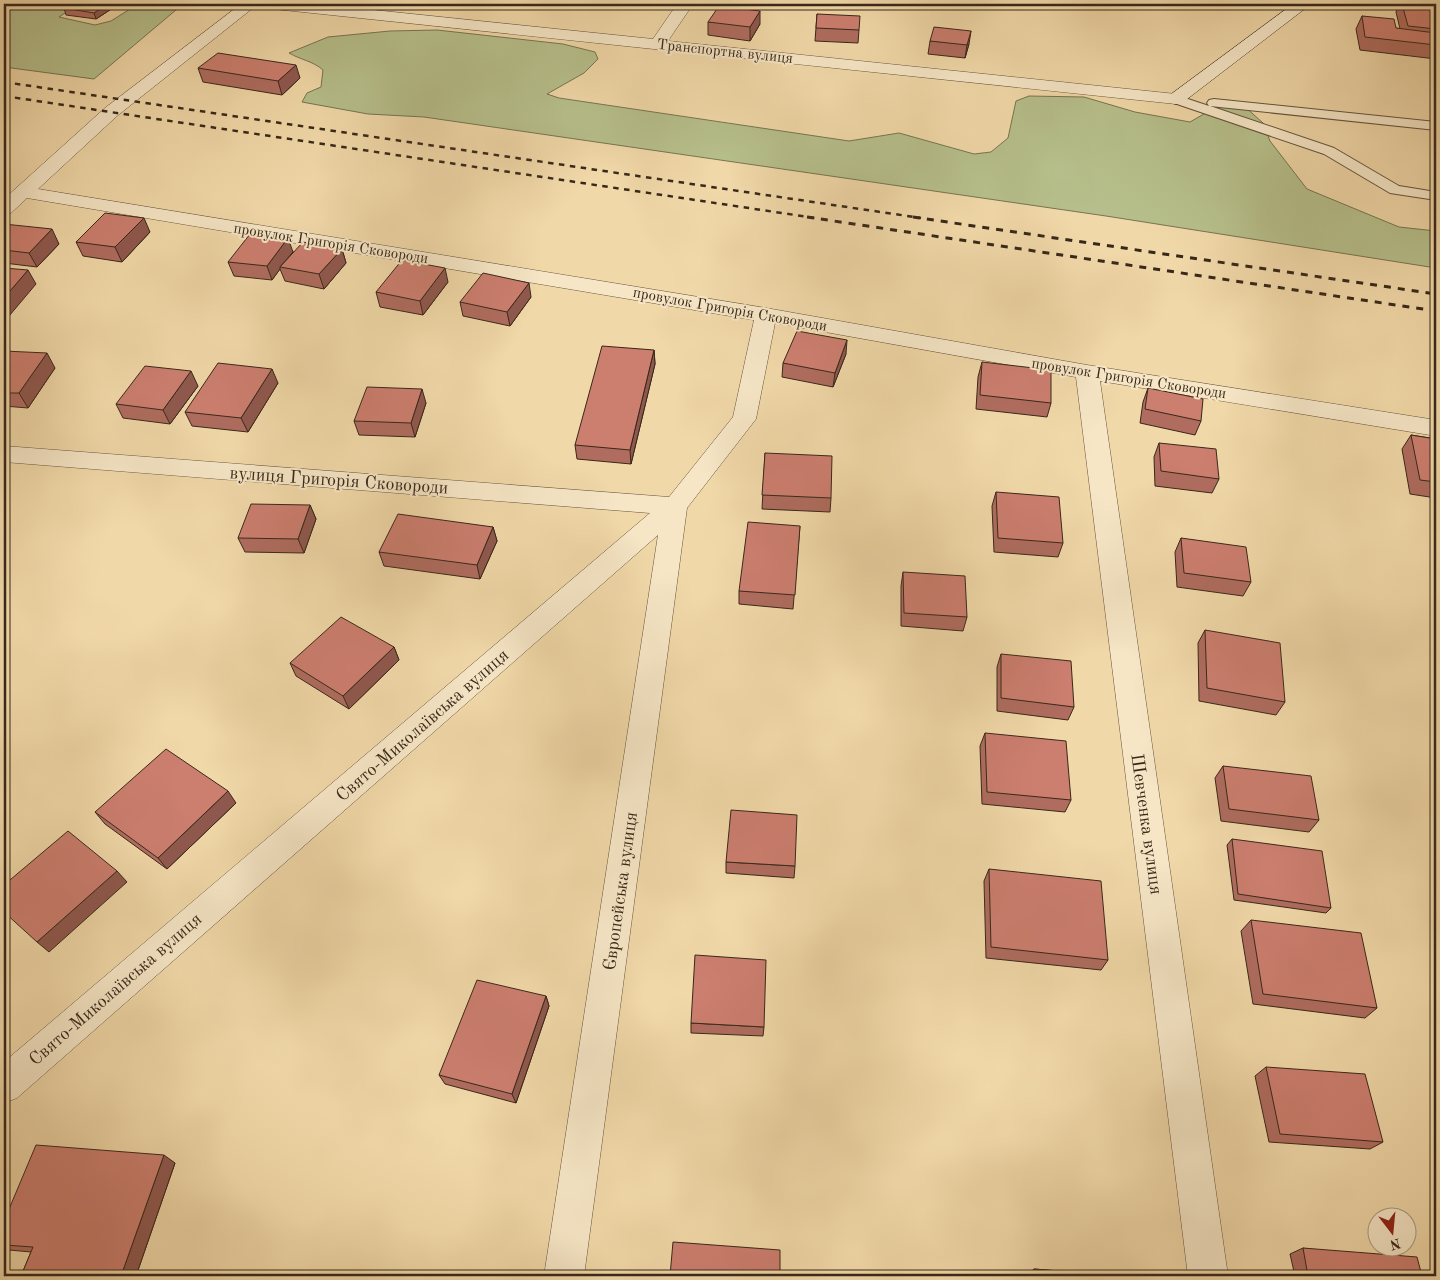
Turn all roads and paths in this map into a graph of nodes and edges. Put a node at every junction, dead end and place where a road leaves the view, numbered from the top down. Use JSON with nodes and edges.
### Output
{"nodes":[{"id":1,"x":250,"y":4,"type":"edge"},
{"id":2,"x":274,"y":4,"type":"edge"},
{"id":3,"x":685,"y":4,"type":"edge"},
{"id":4,"x":1303,"y":4,"type":"edge"},
{"id":5,"x":658,"y":44,"type":"junction"},
{"id":6,"x":1176,"y":99,"type":"junction"},
{"id":7,"x":1436,"y":126,"type":"edge"},
{"id":8,"x":24,"y":192,"type":"junction"},
{"id":9,"x":1436,"y":196,"type":"edge"},
{"id":10,"x":4,"y":209,"type":"edge"},
{"id":11,"x":766,"y":315,"type":"junction"},
{"id":12,"x":1087,"y":372,"type":"junction"},
{"id":13,"x":1436,"y":428,"type":"edge"},
{"id":14,"x":4,"y":454,"type":"edge"},
{"id":15,"x":675,"y":506,"type":"junction"},
{"id":16,"x":4,"y":1086,"type":"edge"},
{"id":17,"x":564,"y":1276,"type":"edge"},
{"id":18,"x":1208,"y":1276,"type":"edge"}],
"edges":[{"from":1,"to":8,"type":"street"},
{"from":2,"to":5,"type":"street","name":"Транспортна вулиця"},
{"from":3,"to":5,"type":"street"},
{"from":4,"to":6,"type":"street"},
{"from":5,"to":6,"type":"street","name":"Транспортна вулиця"},
{"from":6,"to":7,"type":"lane"},
{"from":6,"to":9,"type":"lane"},
{"from":8,"to":10,"type":"street"},
{"from":8,"to":11,"type":"street","name":"провулок Григорія Сковороди"},
{"from":11,"to":12,"type":"street","name":"провулок Григорія Сковороди"},
{"from":11,"to":15,"type":"street","name":"Свято-Миколаївська вулиця"},
{"from":12,"to":13,"type":"street","name":"провулок Григорія Сковороди"},
{"from":12,"to":18,"type":"street","name":"Шевченка вулиця"},
{"from":14,"to":15,"type":"street","name":"вулиця Григорія Сковороди"},
{"from":15,"to":16,"type":"street","name":"Свято-Миколаївська вулиця"},
{"from":15,"to":17,"type":"street","name":"Європейська вулиця"}]}
